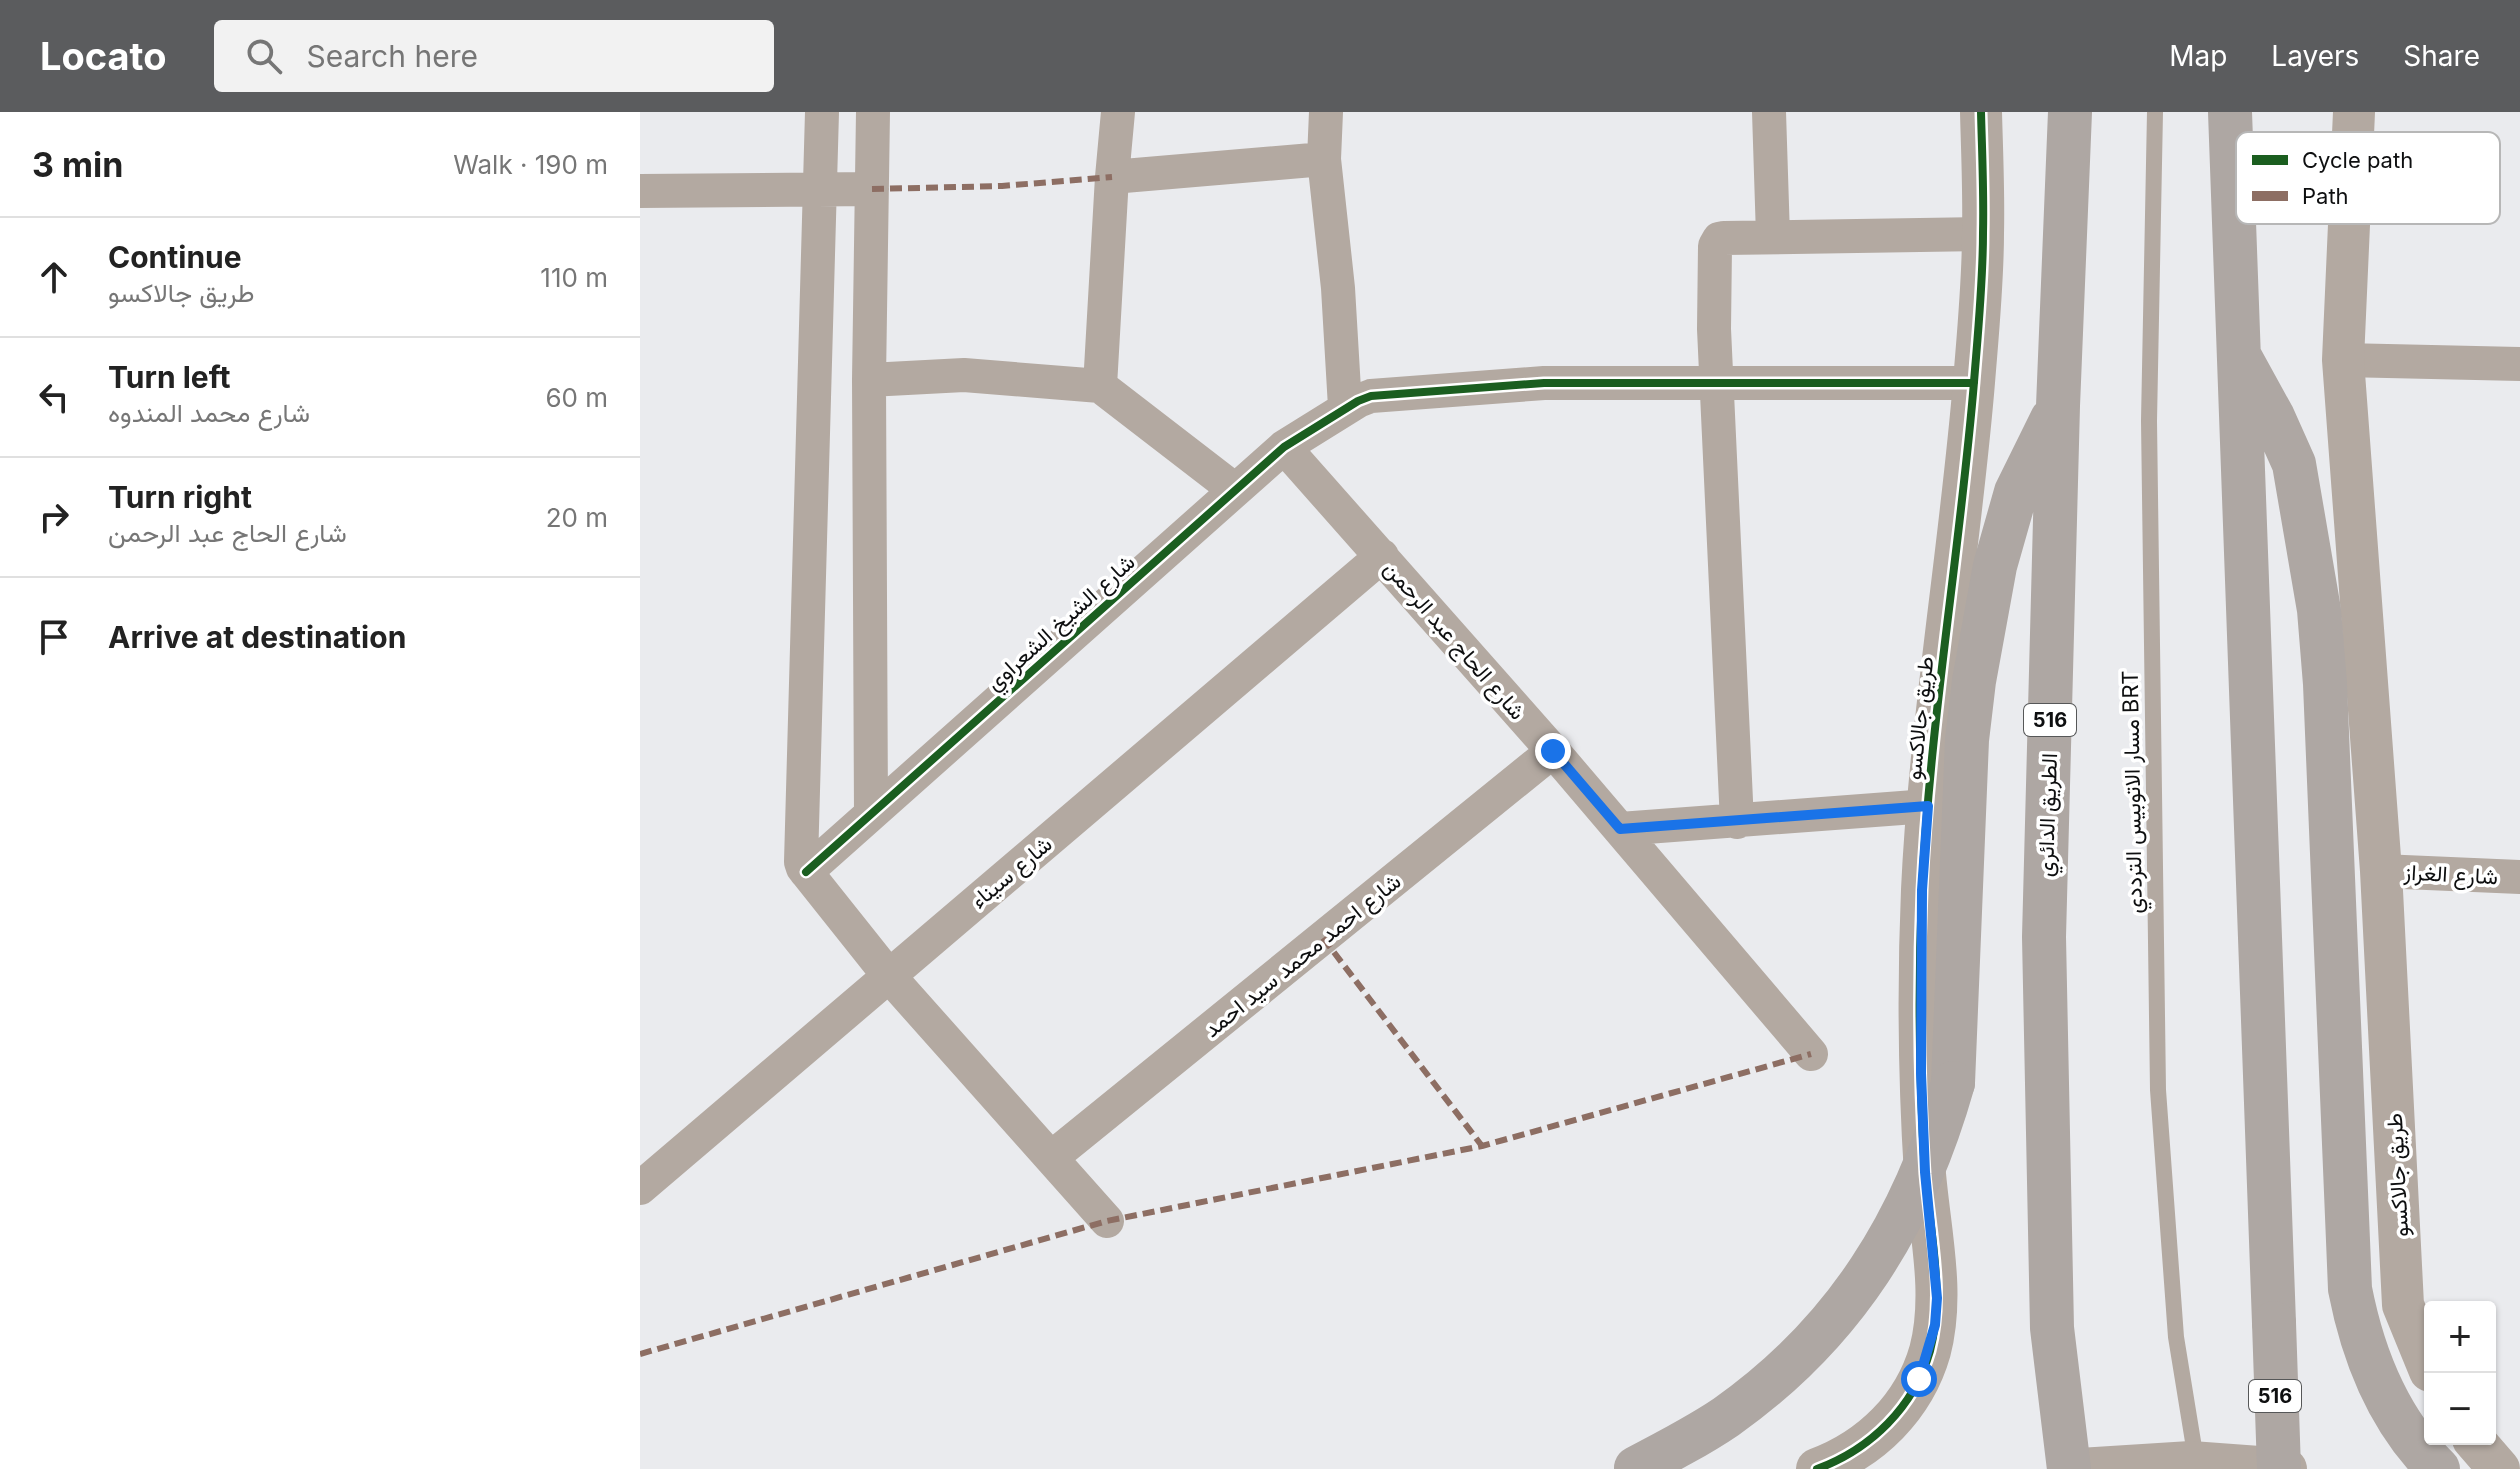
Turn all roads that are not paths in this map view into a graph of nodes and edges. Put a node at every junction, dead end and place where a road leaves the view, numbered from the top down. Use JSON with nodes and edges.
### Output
{"nodes":[{"id":1,"x":822,"y":112,"type":"edge"},
{"id":2,"x":873,"y":112,"type":"edge"},
{"id":3,"x":1118,"y":112,"type":"edge"},
{"id":4,"x":1326,"y":112,"type":"edge"},
{"id":5,"x":1769,"y":112,"type":"edge"},
{"id":6,"x":1981,"y":112,"type":"edge"},
{"id":7,"x":2070,"y":112,"type":"edge"},
{"id":8,"x":2155,"y":112,"type":"edge"},
{"id":9,"x":2230,"y":112,"type":"edge"},
{"id":10,"x":2354,"y":112,"type":"edge"},
{"id":11,"x":2353,"y":132,"type":"edge"},
{"id":12,"x":1324,"y":159,"type":"junction"},
{"id":13,"x":1112,"y":177,"type":"junction"},
{"id":14,"x":872,"y":189,"type":"junction"},
{"id":15,"x":821,"y":190,"type":"junction"},
{"id":16,"x":640,"y":191,"type":"edge"},
{"id":17,"x":2349,"y":224,"type":"edge"},
{"id":18,"x":1983,"y":234,"type":"junction"},
{"id":19,"x":1773,"y":236,"type":"junction"},
{"id":20,"x":2238,"y":353,"type":"junction"},
{"id":21,"x":2343,"y":360,"type":"junction"},
{"id":22,"x":2520,"y":364,"type":"edge"},
{"id":23,"x":869,"y":380,"type":"junction"},
{"id":24,"x":1717,"y":383,"type":"junction"},
{"id":25,"x":1974,"y":383,"type":"junction"},
{"id":26,"x":1100,"y":386,"type":"junction"},
{"id":27,"x":2058,"y":406,"type":"junction"},
{"id":28,"x":1345,"y":407,"type":"junction"},
{"id":29,"x":1284,"y":447,"type":"junction"},
{"id":30,"x":1235,"y":490,"type":"junction"},
{"id":31,"x":1382,"y":556,"type":"junction"},
{"id":32,"x":1553,"y":751,"type":"junction"},
{"id":33,"x":1928,"y":806,"type":"junction"},
{"id":34,"x":871,"y":814,"type":"junction"},
{"id":35,"x":1737,"y":822,"type":"junction"},
{"id":36,"x":1620,"y":829,"type":"junction"},
{"id":37,"x":2381,"y":871,"type":"junction"},
{"id":38,"x":806,"y":872,"type":"junction"},
{"id":39,"x":2520,"y":877,"type":"edge"},
{"id":40,"x":889,"y":976,"type":"junction"},
{"id":41,"x":1811,"y":1054,"type":"dead end"},
{"id":42,"x":1051,"y":1158,"type":"junction"},
{"id":43,"x":640,"y":1188,"type":"edge"},
{"id":44,"x":1107,"y":1221,"type":"dead end"},
{"id":45,"x":2424,"y":1356,"type":"edge"},
{"id":46,"x":2478,"y":1445,"type":"edge"},
{"id":47,"x":1634,"y":1468,"type":"edge"},
{"id":48,"x":1817,"y":1469,"type":"edge"},
{"id":49,"x":2069,"y":1469,"type":"edge"},
{"id":50,"x":2080,"y":1469,"type":"edge"},
{"id":51,"x":2197,"y":1469,"type":"edge"},
{"id":52,"x":2279,"y":1469,"type":"edge"},
{"id":53,"x":2286,"y":1469,"type":"edge"},
{"id":54,"x":2438,"y":1469,"type":"edge"},
{"id":55,"x":2499,"y":1469,"type":"edge"}],
"edges":[{"from":1,"to":15,"type":"street"},
{"from":2,"to":14,"type":"street"},
{"from":3,"to":13,"type":"street"},
{"from":4,"to":12,"type":"street"},
{"from":5,"to":19,"type":"street"},
{"from":6,"to":18,"type":"street","name":"طريق جالاكسو"},
{"from":7,"to":27,"type":"highway","name":"الطريق الدائري","number":"516"},
{"from":8,"to":51,"type":"lane","name":"مسار الاتوبيس الترددي BRT"},
{"from":9,"to":20,"type":"highway","number":"516"},
{"from":10,"to":11,"type":"street","name":"طريق جالاكسو"},
{"from":12,"to":13,"type":"street"},
{"from":12,"to":28,"type":"street"},
{"from":13,"to":26,"type":"street"},
{"from":14,"to":15,"type":"street"},
{"from":14,"to":23,"type":"street"},
{"from":15,"to":16,"type":"street"},
{"from":15,"to":38,"type":"street"},
{"from":17,"to":21,"type":"street","name":"طريق جالاكسو"},
{"from":18,"to":19,"type":"street"},
{"from":18,"to":25,"type":"street","name":"طريق جالاكسو"},
{"from":19,"to":24,"type":"street"},
{"from":20,"to":52,"type":"highway","number":"516","bridge":true},
{"from":20,"to":54,"type":"highway"},
{"from":21,"to":22,"type":"street"},
{"from":21,"to":37,"type":"street","name":"طريق جالاكسو"},
{"from":23,"to":26,"type":"street"},
{"from":23,"to":34,"type":"street"},
{"from":24,"to":25,"type":"street","name":"شارع الشيخ الشعراوي"},
{"from":24,"to":28,"type":"street","name":"شارع الشيخ الشعراوي"},
{"from":24,"to":35,"type":"street"},
{"from":25,"to":33,"type":"street","name":"طريق جالاكسو"},
{"from":26,"to":30,"type":"street"},
{"from":27,"to":47,"type":"highway","bridge":true},
{"from":27,"to":49,"type":"highway","name":"الطريق الدائري","number":"516"},
{"from":28,"to":29,"type":"street","name":"شارع الشيخ الشعراوي"},
{"from":29,"to":30,"type":"street","name":"شارع الشيخ الشعراوي"},
{"from":29,"to":31,"type":"street","name":"شارع الحاج عبد الرحمن"},
{"from":30,"to":34,"type":"street","name":"شارع الشيخ الشعراوي"},
{"from":31,"to":32,"type":"street","name":"شارع الحاج عبد الرحمن"},
{"from":31,"to":40,"type":"street","name":"شارع سيناء"},
{"from":32,"to":36,"type":"street","name":"شارع الحاج عبد الرحمن"},
{"from":32,"to":42,"type":"street","name":"شارع احمد محمد سيد احمد"},
{"from":33,"to":35,"type":"street"},
{"from":33,"to":48,"type":"street","name":"طريق جالاكسو"},
{"from":34,"to":38,"type":"street","name":"شارع الشيخ الشعراوي"},
{"from":35,"to":36,"type":"street"},
{"from":36,"to":41,"type":"street","name":"شارع الحاج عبد الرحمن"},
{"from":37,"to":39,"type":"street","name":"شارع الغراز"},
{"from":37,"to":45,"type":"street","name":"طريق جالاكسو"},
{"from":38,"to":40,"type":"street"},
{"from":40,"to":42,"type":"street"},
{"from":40,"to":43,"type":"street","name":"شارع سيناء"},
{"from":42,"to":44,"type":"street"},
{"from":46,"to":55,"type":"street"},
{"from":50,"to":53,"type":"street"}]}
